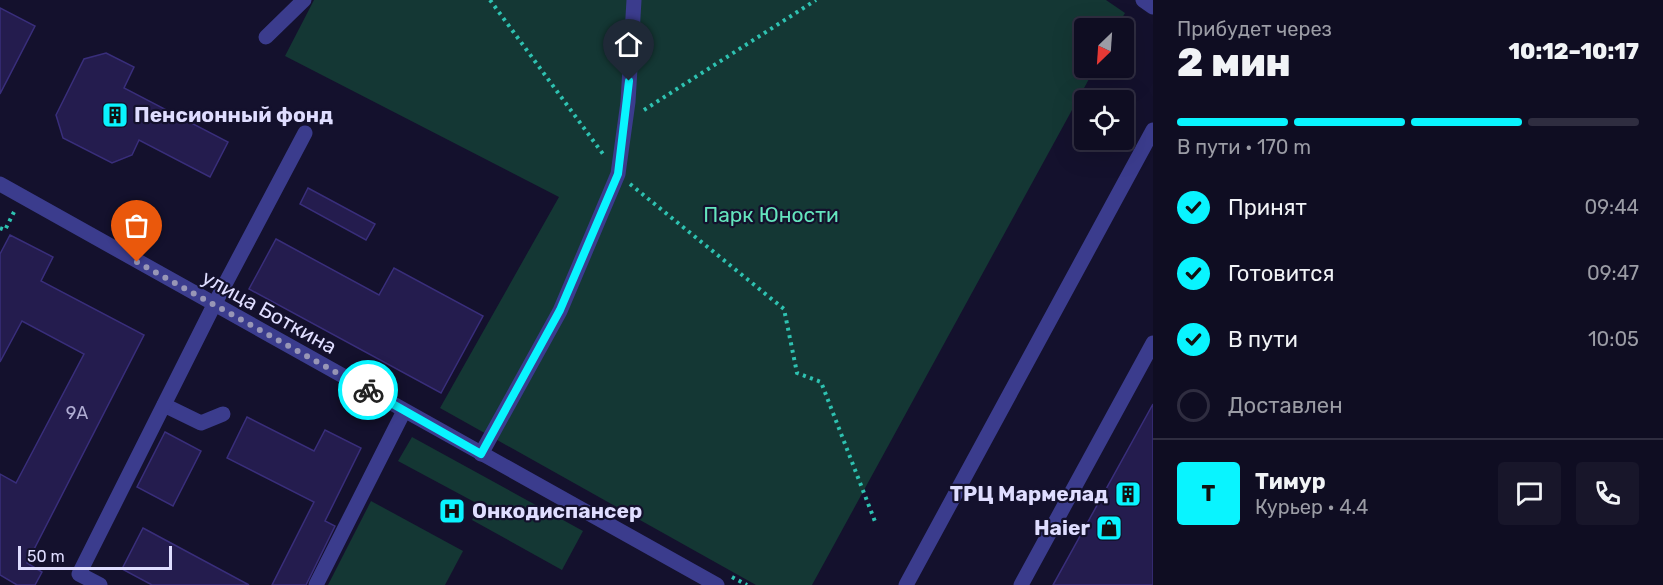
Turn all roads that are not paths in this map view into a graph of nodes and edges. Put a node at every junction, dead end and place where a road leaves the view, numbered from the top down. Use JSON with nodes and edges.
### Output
{"nodes":[{"id":1,"x":304,"y":0,"type":"edge"},
{"id":2,"x":634,"y":0,"type":"edge"},
{"id":3,"x":1143,"y":0,"type":"edge"},
{"id":4,"x":1153,"y":7,"type":"edge"},
{"id":5,"x":266,"y":37,"type":"dead end"},
{"id":6,"x":1153,"y":130,"type":"edge"},
{"id":7,"x":305,"y":133,"type":"dead end"},
{"id":8,"x":0,"y":184,"type":"edge"},
{"id":9,"x":214,"y":305,"type":"junction"},
{"id":10,"x":1153,"y":343,"type":"edge"},
{"id":11,"x":164,"y":405,"type":"junction"},
{"id":12,"x":404,"y":411,"type":"junction"},
{"id":13,"x":223,"y":414,"type":"dead end"},
{"id":14,"x":481,"y":454,"type":"junction"},
{"id":15,"x":100,"y":585,"type":"edge"},
{"id":16,"x":316,"y":585,"type":"edge"},
{"id":17,"x":717,"y":585,"type":"edge"},
{"id":18,"x":906,"y":585,"type":"edge"},
{"id":19,"x":1021,"y":585,"type":"edge"}],
"edges":[{"from":1,"to":5,"type":"street"},
{"from":2,"to":14,"type":"street"},
{"from":3,"to":4,"type":"street"},
{"from":6,"to":18,"type":"street"},
{"from":7,"to":9,"type":"street"},
{"from":8,"to":9,"type":"street","name":"улица Боткина"},
{"from":9,"to":11,"type":"street"},
{"from":9,"to":12,"type":"street","name":"улица Боткина"},
{"from":10,"to":19,"type":"street"},
{"from":11,"to":13,"type":"street"},
{"from":11,"to":15,"type":"street"},
{"from":12,"to":14,"type":"street","name":"улица Боткина"},
{"from":12,"to":16,"type":"street"},
{"from":14,"to":17,"type":"street","name":"улица Боткина"}]}
